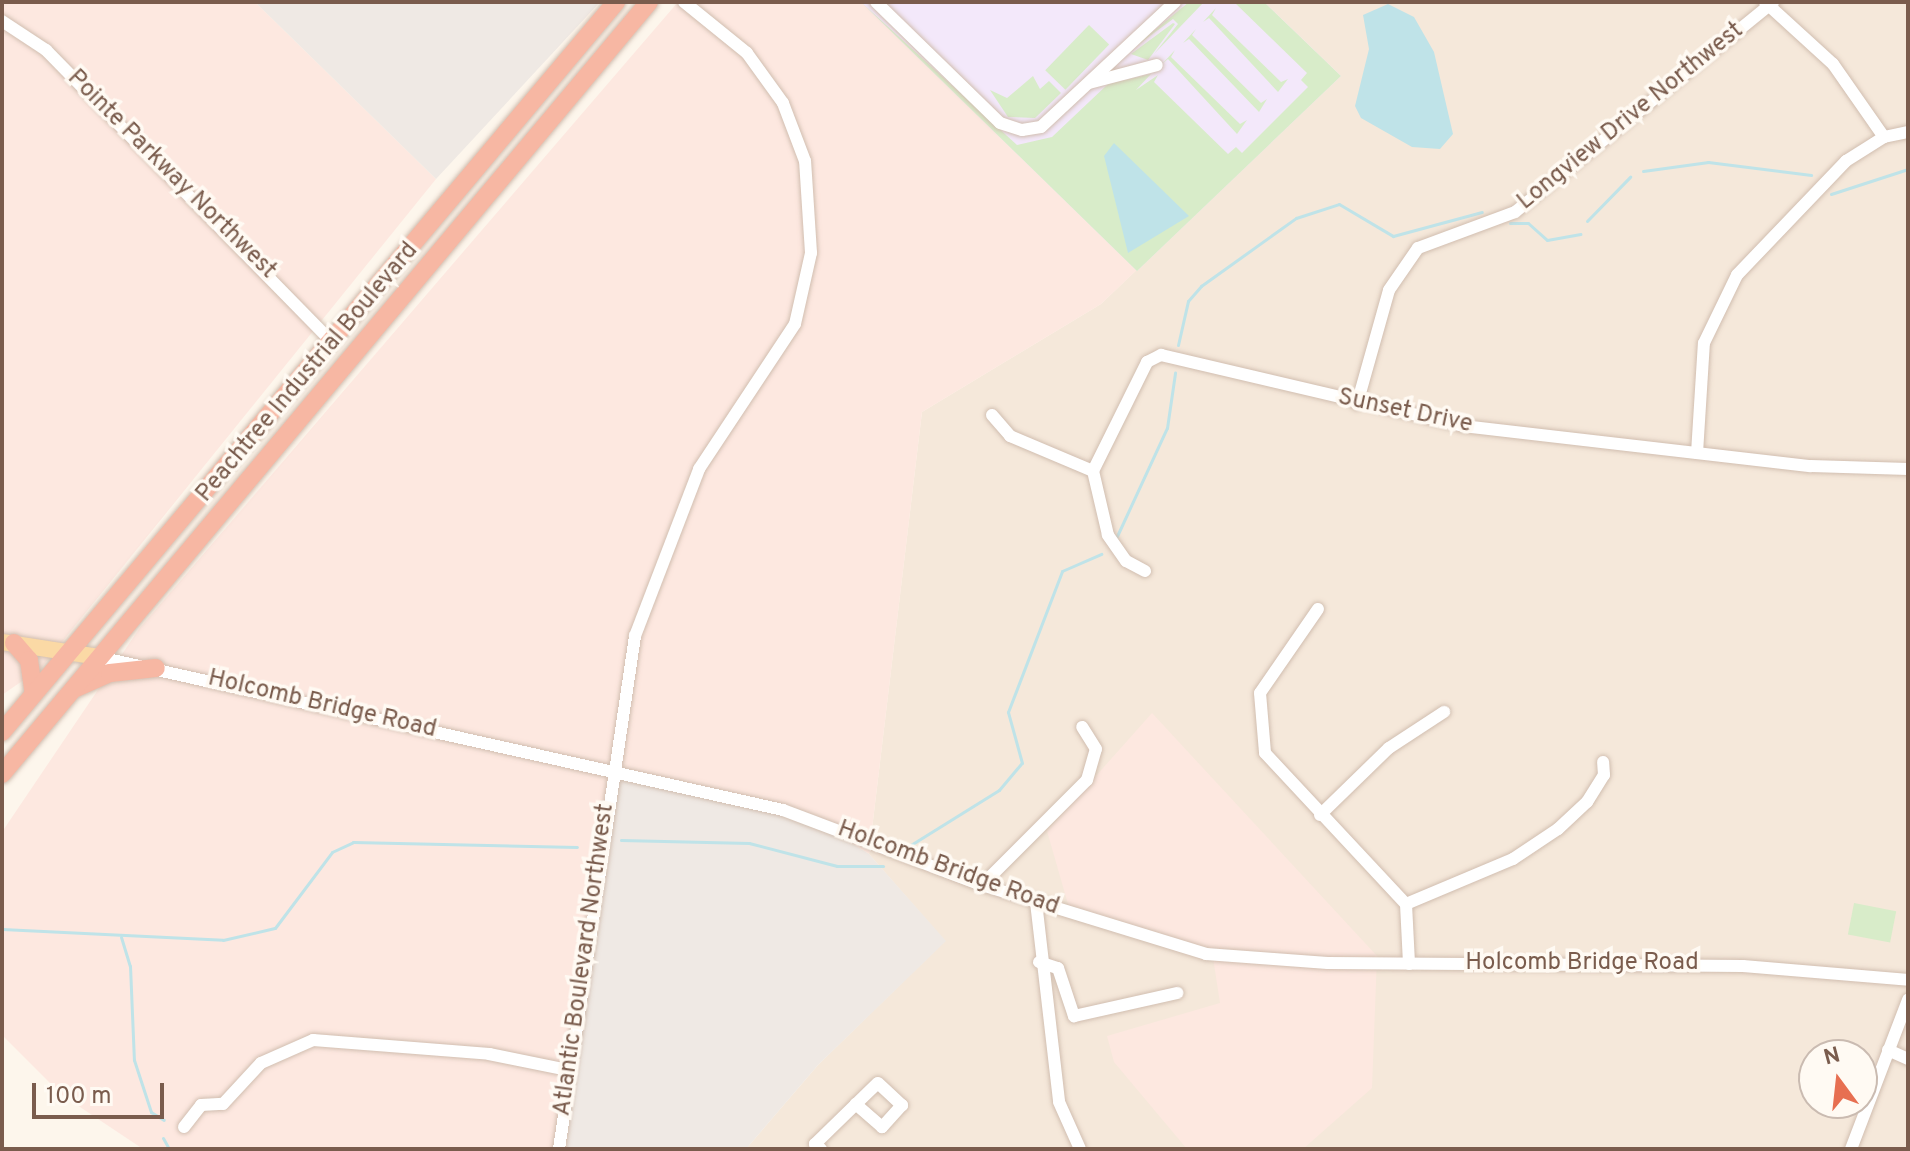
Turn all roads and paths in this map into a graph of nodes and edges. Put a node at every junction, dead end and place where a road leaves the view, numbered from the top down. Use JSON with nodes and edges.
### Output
{"nodes":[{"id":1,"x":616,"y":2,"type":"edge"},
{"id":2,"x":649,"y":2,"type":"edge"},
{"id":3,"x":684,"y":2,"type":"edge"},
{"id":4,"x":876,"y":2,"type":"edge"},
{"id":5,"x":1175,"y":2,"type":"edge"},
{"id":6,"x":1769,"y":3,"type":"edge"},
{"id":7,"x":2,"y":21,"type":"edge"},
{"id":8,"x":1157,"y":65,"type":"dead end"},
{"id":9,"x":1089,"y":83,"type":"junction"},
{"id":10,"x":1908,"y":132,"type":"edge"},
{"id":11,"x":1884,"y":137,"type":"junction"},
{"id":12,"x":331,"y":341,"type":"junction"},
{"id":13,"x":1357,"y":404,"type":"junction"},
{"id":14,"x":992,"y":415,"type":"dead end"},
{"id":15,"x":1697,"y":453,"type":"junction"},
{"id":16,"x":1908,"y":469,"type":"edge"},
{"id":17,"x":1093,"y":471,"type":"junction"},
{"id":18,"x":1145,"y":571,"type":"dead end"},
{"id":19,"x":1318,"y":609,"type":"dead end"},
{"id":20,"x":8,"y":642,"type":"edge"},
{"id":21,"x":70,"y":652,"type":"junction"},
{"id":22,"x":99,"y":657,"type":"junction"},
{"id":23,"x":156,"y":668,"type":"junction"},
{"id":24,"x":70,"y":691,"type":"junction"},
{"id":25,"x":34,"y":694,"type":"junction"},
{"id":26,"x":1444,"y":712,"type":"dead end"},
{"id":27,"x":1082,"y":727,"type":"dead end"},
{"id":28,"x":2,"y":732,"type":"edge"},
{"id":29,"x":1603,"y":762,"type":"dead end"},
{"id":30,"x":610,"y":771,"type":"junction"},
{"id":31,"x":2,"y":774,"type":"edge"},
{"id":32,"x":1320,"y":815,"type":"junction"},
{"id":33,"x":982,"y":885,"type":"junction"},
{"id":34,"x":1036,"y":902,"type":"junction"},
{"id":35,"x":1406,"y":904,"type":"junction"},
{"id":36,"x":1039,"y":962,"type":"junction"},
{"id":37,"x":1409,"y":964,"type":"junction"},
{"id":38,"x":1908,"y":980,"type":"edge"},
{"id":39,"x":1177,"y":993,"type":"dead end"},
{"id":40,"x":1908,"y":1000,"type":"edge"},
{"id":41,"x":1888,"y":1050,"type":"junction"},
{"id":42,"x":1908,"y":1059,"type":"edge"},
{"id":43,"x":568,"y":1070,"type":"junction"},
{"id":44,"x":856,"y":1104,"type":"dead end"},
{"id":45,"x":184,"y":1127,"type":"dead end"},
{"id":46,"x":559,"y":1149,"type":"edge"},
{"id":47,"x":821,"y":1149,"type":"edge"},
{"id":48,"x":1080,"y":1149,"type":"edge"},
{"id":49,"x":1851,"y":1149,"type":"edge"}],
"edges":[{"from":1,"to":12,"type":"highway","name":"Peachtree Industrial Boulevard"},
{"from":2,"to":22,"type":"highway","name":"Peachtree Industrial Boulevard"},
{"from":3,"to":30,"type":"street","name":"Atlantic Boulevard Northwest"},
{"from":4,"to":9,"type":"street"},
{"from":5,"to":9,"type":"street"},
{"from":6,"to":11,"type":"street"},
{"from":6,"to":13,"type":"street","name":"Longview Drive Northwest"},
{"from":7,"to":12,"type":"street","name":"Pointe Parkway Northwest"},
{"from":8,"to":9,"type":"street"},
{"from":10,"to":11,"type":"street"},
{"from":11,"to":15,"type":"street"},
{"from":12,"to":21,"type":"highway","name":"Peachtree Industrial Boulevard"},
{"from":13,"to":15,"type":"street","name":"Sunset Drive"},
{"from":13,"to":17,"type":"street","name":"Sunset Drive"},
{"from":14,"to":17,"type":"street"},
{"from":15,"to":16,"type":"street","name":"Sunset Drive"},
{"from":17,"to":18,"type":"street"},
{"from":19,"to":32,"type":"street"},
{"from":20,"to":21,"type":"main road","name":"Holcomb Bridge Road"},
{"from":20,"to":25,"type":"highway"},
{"from":21,"to":22,"type":"main road","name":"Holcomb Bridge Road"},
{"from":21,"to":25,"type":"highway","name":"Peachtree Industrial Boulevard"},
{"from":22,"to":23,"type":"street","name":"Holcomb Bridge Road"},
{"from":22,"to":24,"type":"highway","name":"Peachtree Industrial Boulevard"},
{"from":23,"to":24,"type":"highway"},
{"from":23,"to":30,"type":"street","name":"Holcomb Bridge Road"},
{"from":24,"to":31,"type":"highway","name":"Peachtree Industrial Boulevard"},
{"from":25,"to":28,"type":"highway","name":"Peachtree Industrial Boulevard"},
{"from":26,"to":32,"type":"street"},
{"from":27,"to":33,"type":"street"},
{"from":29,"to":35,"type":"street"},
{"from":30,"to":33,"type":"street","name":"Holcomb Bridge Road"},
{"from":30,"to":43,"type":"street","name":"Atlantic Boulevard Northwest"},
{"from":32,"to":35,"type":"street"},
{"from":33,"to":34,"type":"street","name":"Holcomb Bridge Road"},
{"from":34,"to":36,"type":"street"},
{"from":34,"to":37,"type":"street","name":"Holcomb Bridge Road"},
{"from":35,"to":37,"type":"street"},
{"from":36,"to":39,"type":"street"},
{"from":36,"to":48,"type":"street"},
{"from":37,"to":38,"type":"street","name":"Holcomb Bridge Road"},
{"from":40,"to":41,"type":"street"},
{"from":41,"to":42,"type":"street"},
{"from":41,"to":49,"type":"street"},
{"from":43,"to":45,"type":"street"},
{"from":43,"to":46,"type":"street","name":"Atlantic Boulevard Northwest"},
{"from":44,"to":47,"type":"street"}]}
